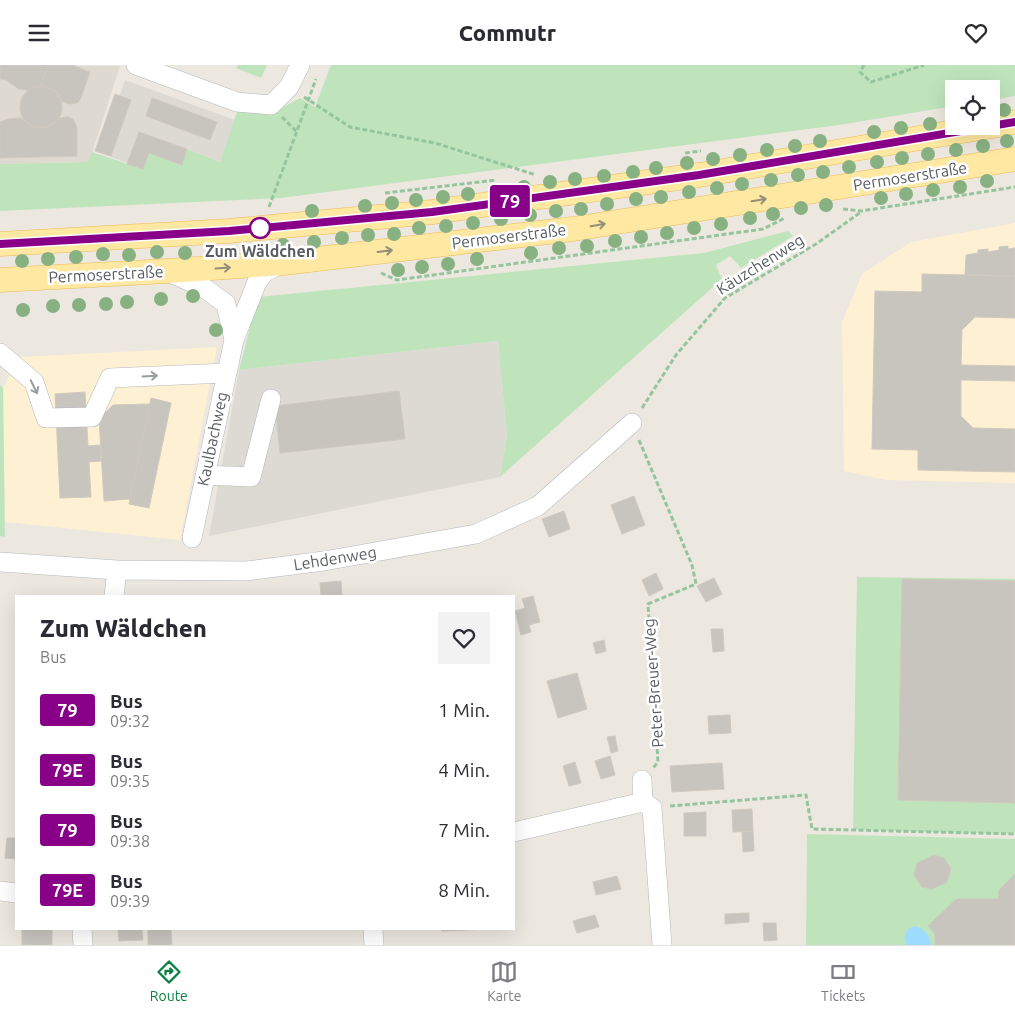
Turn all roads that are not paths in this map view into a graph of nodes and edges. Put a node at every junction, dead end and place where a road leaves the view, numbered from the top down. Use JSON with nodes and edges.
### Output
{"nodes":[{"id":1,"x":136,"y":65,"type":"edge"},
{"id":2,"x":300,"y":65,"type":"edge"},
{"id":3,"x":1015,"y":123,"type":"edge"},
{"id":4,"x":1015,"y":159,"type":"edge"},
{"id":5,"x":0,"y":244,"type":"edge"},
{"id":6,"x":283,"y":263,"type":"junction"},
{"id":7,"x":167,"y":271,"type":"junction"},
{"id":8,"x":0,"y":280,"type":"edge"},
{"id":9,"x":234,"y":340,"type":"junction"},
{"id":10,"x":0,"y":353,"type":"edge"},
{"id":11,"x":226,"y":373,"type":"junction"},
{"id":12,"x":271,"y":399,"type":"dead end"},
{"id":13,"x":632,"y":423,"type":"road end"},
{"id":14,"x":205,"y":475,"type":"junction"},
{"id":15,"x":192,"y":538,"type":"dead end"},
{"id":16,"x":0,"y":562,"type":"edge"},
{"id":17,"x":117,"y":570,"type":"junction"},
{"id":18,"x":114,"y":595,"type":"edge"},
{"id":19,"x":642,"y":780,"type":"road end"},
{"id":20,"x":648,"y":805,"type":"junction"},
{"id":21,"x":515,"y":832,"type":"edge"},
{"id":22,"x":0,"y":891,"type":"edge"},
{"id":23,"x":15,"y":893,"type":"edge"},
{"id":24,"x":82,"y":930,"type":"edge"},
{"id":25,"x":373,"y":930,"type":"edge"},
{"id":26,"x":83,"y":945,"type":"edge"},
{"id":27,"x":374,"y":945,"type":"edge"},
{"id":28,"x":662,"y":945,"type":"edge"}],
"edges":[{"from":1,"to":2,"type":"street"},
{"from":3,"to":5,"type":"main road","name":"Permoserstraße"},
{"from":6,"to":4,"type":"main road","name":"Permoserstraße","one_way":true},
{"from":7,"to":6,"type":"main road","name":"Permoserstraße","one_way":true},
{"from":6,"to":9,"type":"street","name":"Kaulbachweg"},
{"from":7,"to":8,"type":"main road","name":"Permoserstraße"},
{"from":7,"to":9,"type":"street","name":"Kaulbachweg"},
{"from":9,"to":11,"type":"street","name":"Kaulbachweg"},
{"from":10,"to":11,"type":"street","one_way":true},
{"from":11,"to":14,"type":"street","name":"Kaulbachweg"},
{"from":12,"to":14,"type":"street"},
{"from":13,"to":17,"type":"street","name":"Lehdenweg"},
{"from":14,"to":15,"type":"street","name":"Kaulbachweg"},
{"from":16,"to":17,"type":"street","name":"Lehdenweg"},
{"from":17,"to":18,"type":"street"},
{"from":19,"to":20,"type":"street"},
{"from":20,"to":21,"type":"street"},
{"from":20,"to":28,"type":"street"},
{"from":22,"to":23,"type":"street"},
{"from":24,"to":26,"type":"street"},
{"from":25,"to":27,"type":"street"}]}
